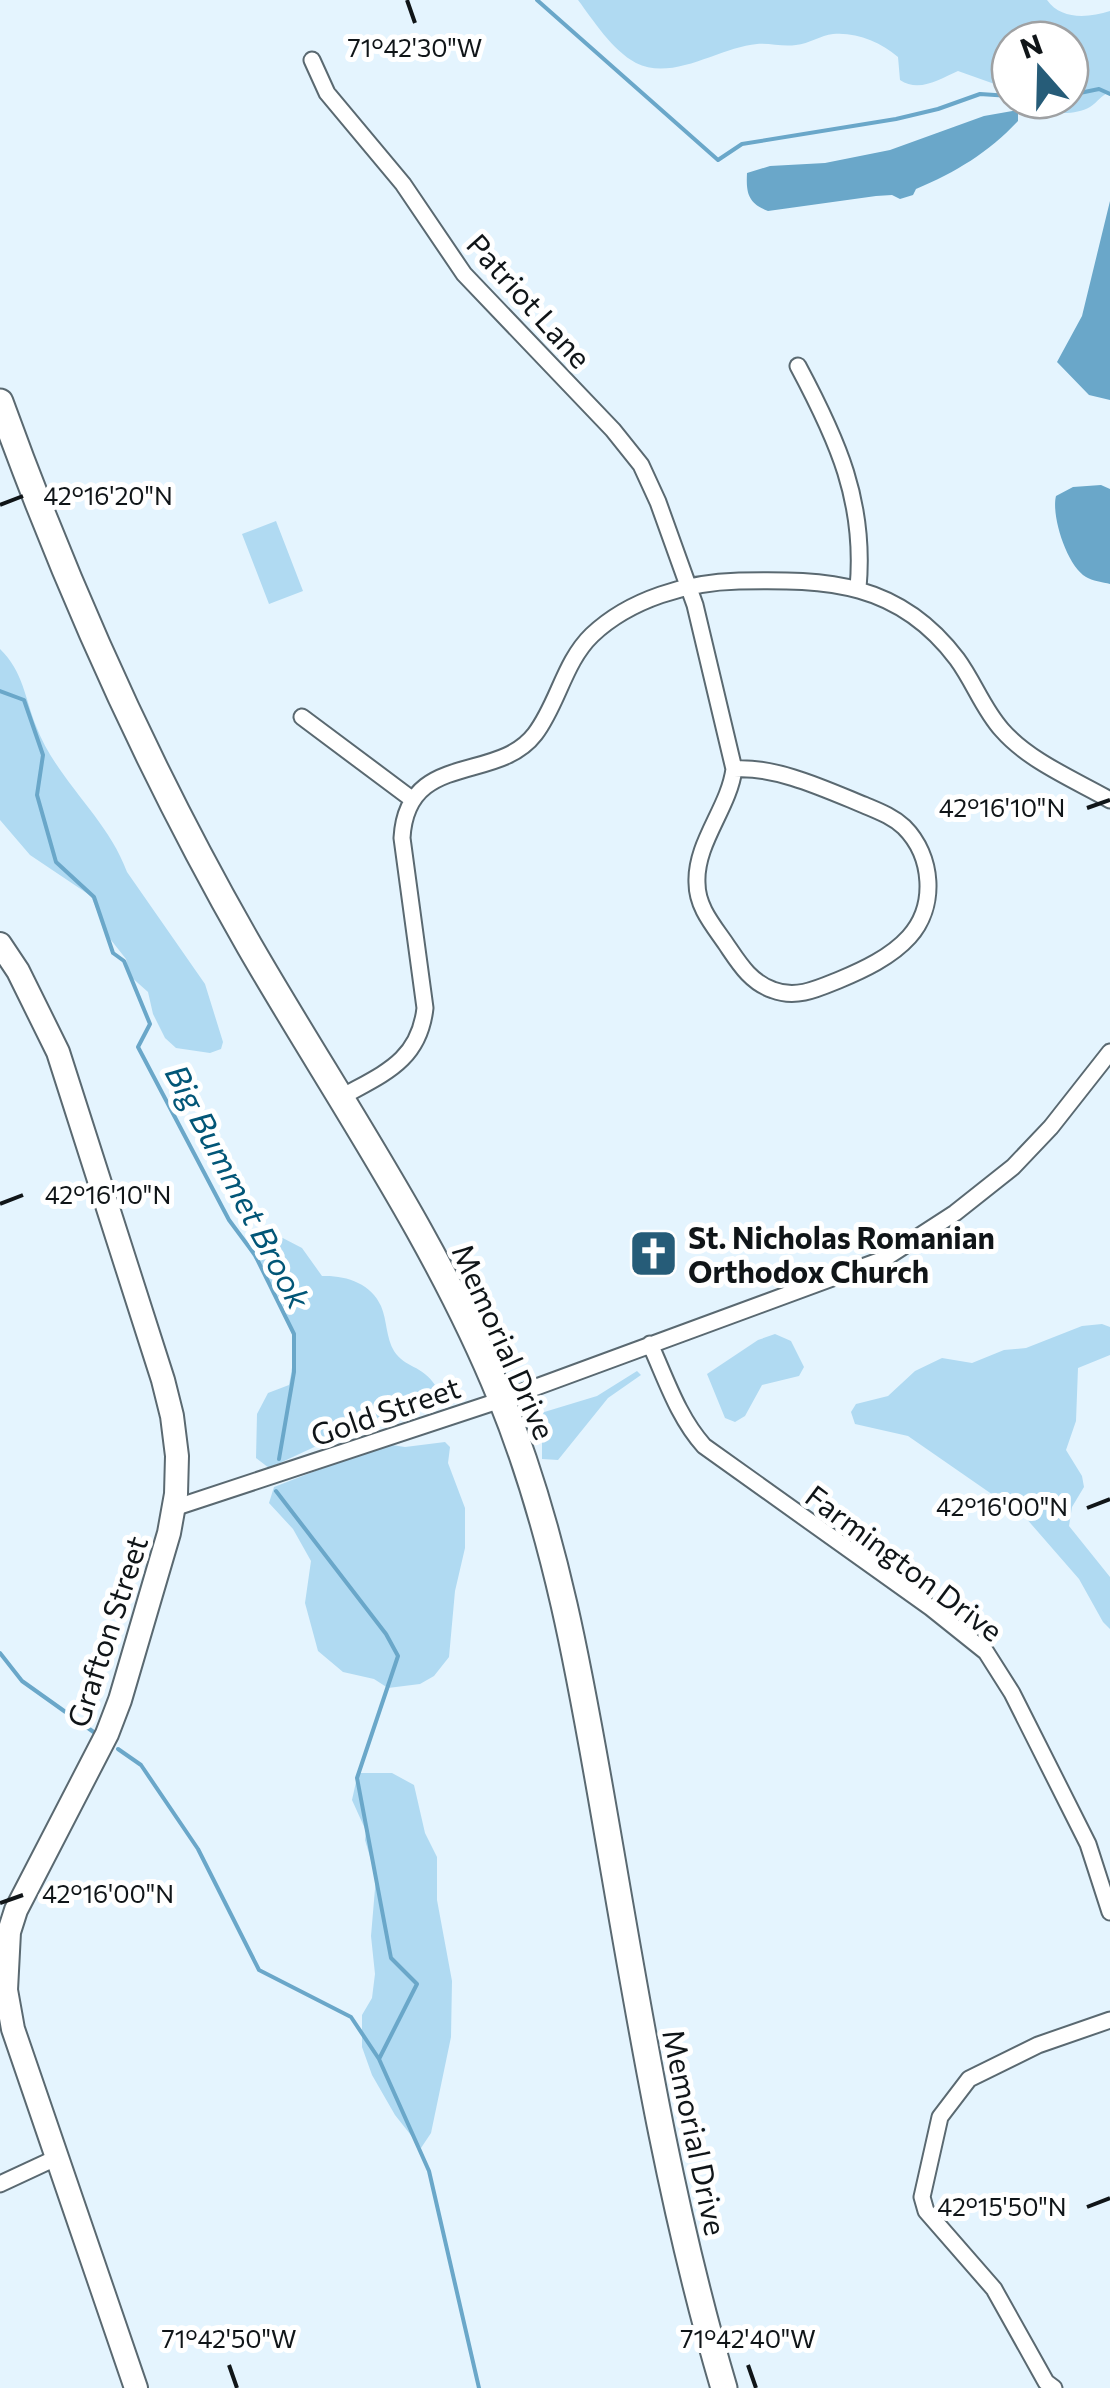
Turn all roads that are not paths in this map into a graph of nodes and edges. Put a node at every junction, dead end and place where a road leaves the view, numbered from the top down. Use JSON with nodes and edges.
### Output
{"nodes":[{"id":1,"x":312,"y":60,"type":"dead end"},
{"id":2,"x":798,"y":366,"type":"dead end"},
{"id":3,"x":0,"y":402,"type":"edge"},
{"id":4,"x":690,"y":586,"type":"junction"},
{"id":5,"x":858,"y":588,"type":"junction"},
{"id":6,"x":302,"y":716,"type":"dead end"},
{"id":7,"x":734,"y":768,"type":"junction"},
{"id":8,"x":413,"y":800,"type":"junction"},
{"id":9,"x":1110,"y":800,"type":"edge"},
{"id":10,"x":0,"y":944,"type":"edge"},
{"id":11,"x":1110,"y":1052,"type":"edge"},
{"id":12,"x":340,"y":1098,"type":"junction"},
{"id":13,"x":650,"y":1344,"type":"junction"},
{"id":14,"x":502,"y":1400,"type":"junction"},
{"id":15,"x":174,"y":1508,"type":"junction"},
{"id":16,"x":1110,"y":1912,"type":"edge"},
{"id":17,"x":3,"y":1957,"type":"edge"},
{"id":18,"x":1110,"y":2020,"type":"edge"},
{"id":19,"x":58,"y":2157,"type":"junction"},
{"id":20,"x":0,"y":2184,"type":"edge"},
{"id":21,"x":136,"y":2388,"type":"edge"},
{"id":22,"x":724,"y":2388,"type":"edge"},
{"id":23,"x":1054,"y":2388,"type":"edge"}],
"edges":[{"from":1,"to":4,"type":"street","name":"Patriot Lane"},
{"from":2,"to":5,"type":"street"},
{"from":3,"to":12,"type":"main road","name":"Memorial Drive"},
{"from":4,"to":5,"type":"street"},
{"from":4,"to":7,"type":"street","name":"Patriot Lane"},
{"from":4,"to":8,"type":"street"},
{"from":5,"to":9,"type":"street"},
{"from":6,"to":8,"type":"street"},
{"from":7,"to":7,"type":"street"},
{"from":8,"to":12,"type":"street"},
{"from":10,"to":15,"type":"street","name":"Grafton Street"},
{"from":11,"to":13,"type":"street","name":"Gold Street"},
{"from":12,"to":14,"type":"main road","name":"Memorial Drive"},
{"from":13,"to":14,"type":"street","name":"Gold Street"},
{"from":13,"to":16,"type":"street","name":"Farmington Drive"},
{"from":14,"to":15,"type":"street","name":"Gold Street"},
{"from":14,"to":22,"type":"main road","name":"Memorial Drive"},
{"from":15,"to":17,"type":"street","name":"Grafton Street"},
{"from":17,"to":19,"type":"street","name":"Grafton Street"},
{"from":18,"to":23,"type":"street"},
{"from":19,"to":20,"type":"street"},
{"from":19,"to":21,"type":"street","name":"Grafton Street"}]}
